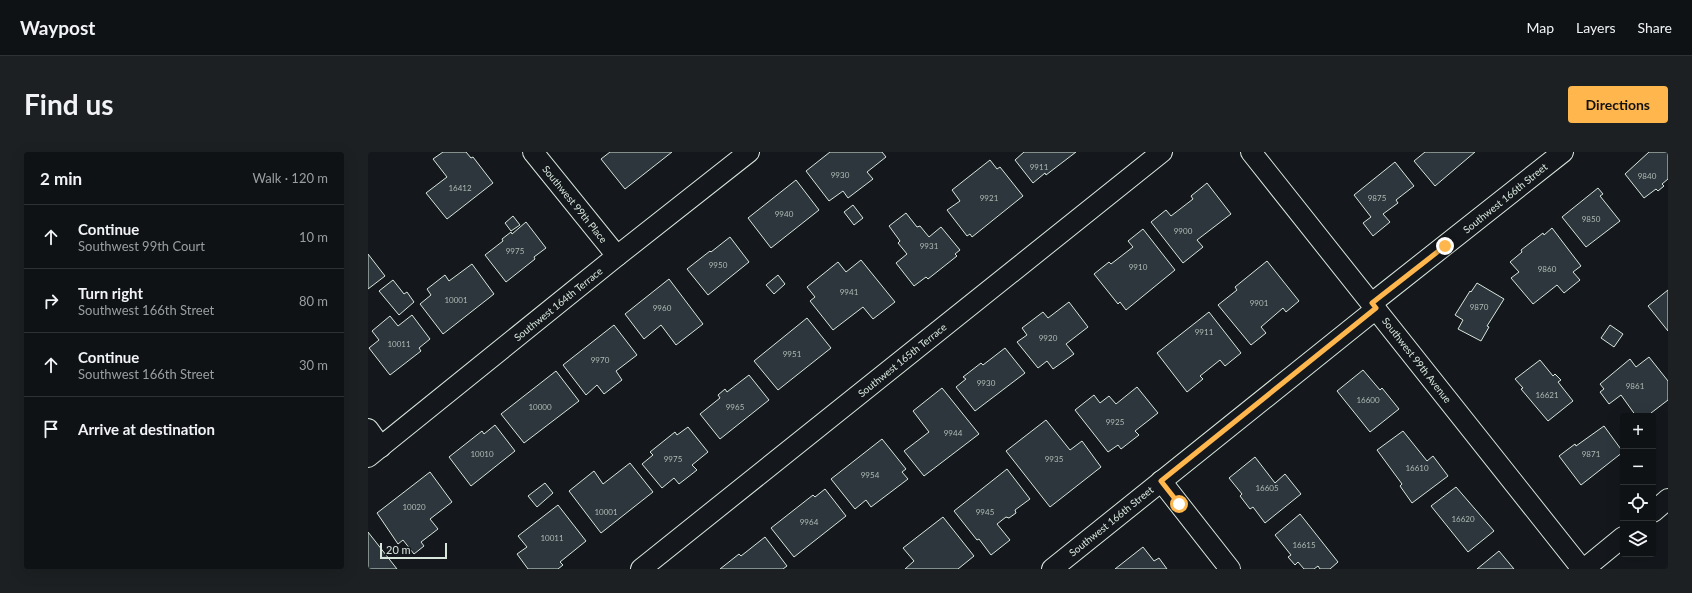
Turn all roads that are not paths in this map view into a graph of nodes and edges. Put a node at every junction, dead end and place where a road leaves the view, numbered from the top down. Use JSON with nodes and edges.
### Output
{"nodes":[{"id":1,"x":533,"y":152,"type":"edge"},
{"id":2,"x":749,"y":152,"type":"edge"},
{"id":3,"x":1162,"y":152,"type":"edge"},
{"id":4,"x":1251,"y":152,"type":"edge"},
{"id":5,"x":1562,"y":152,"type":"edge"},
{"id":6,"x":617,"y":256,"type":"junction"},
{"id":7,"x":1374,"y":306,"type":"junction"},
{"id":8,"x":368,"y":429,"type":"edge"},
{"id":9,"x":375,"y":452,"type":"edge"},
{"id":10,"x":1161,"y":481,"type":"junction"},
{"id":11,"x":1668,"y":499,"type":"edge"},
{"id":12,"x":1656,"y":509,"type":"edge"},
{"id":13,"x":1620,"y":539,"type":"edge"},
{"id":14,"x":641,"y":569,"type":"edge"},
{"id":15,"x":1052,"y":569,"type":"edge"},
{"id":16,"x":1230,"y":569,"type":"edge"},
{"id":17,"x":1583,"y":569,"type":"edge"}],
"edges":[{"from":1,"to":6,"type":"street","name":"Southwest 99th Place"},
{"from":2,"to":6,"type":"street","name":"Southwest 164th Terrace"},
{"from":3,"to":14,"type":"street","name":"Southwest 165th Terrace"},
{"from":4,"to":7,"type":"street","name":"Southwest 99th Avenue"},
{"from":5,"to":7,"type":"street","name":"Southwest 166th Street"},
{"from":6,"to":9,"type":"street","name":"Southwest 164th Terrace"},
{"from":7,"to":10,"type":"street","name":"Southwest 166th Street"},
{"from":7,"to":17,"type":"street","name":"Southwest 99th Avenue"},
{"from":8,"to":9,"type":"street"},
{"from":10,"to":15,"type":"street","name":"Southwest 166th Street"},
{"from":10,"to":16,"type":"street"},
{"from":11,"to":12,"type":"street"},
{"from":13,"to":17,"type":"street"}]}
